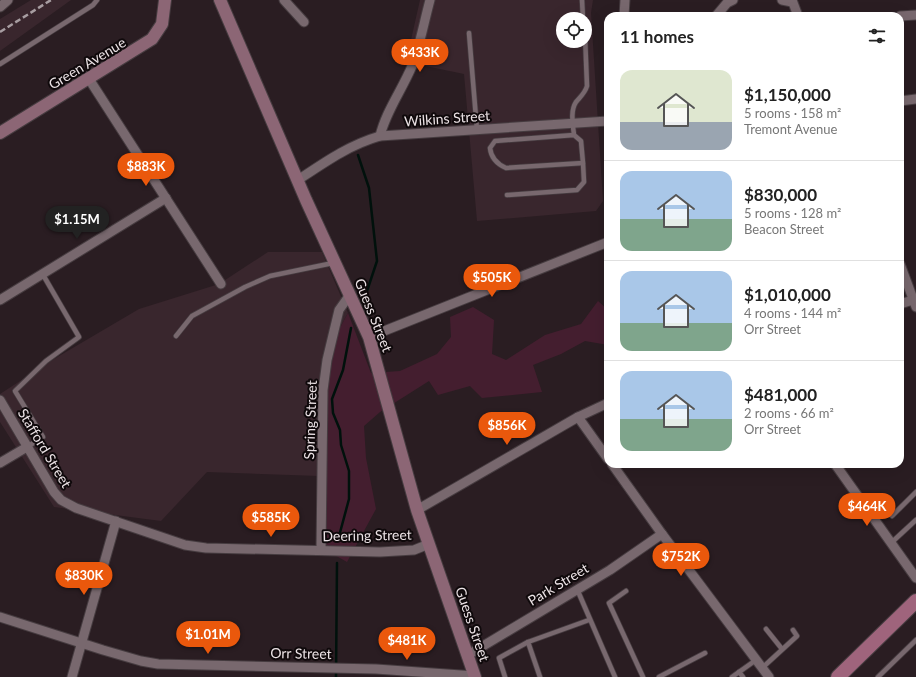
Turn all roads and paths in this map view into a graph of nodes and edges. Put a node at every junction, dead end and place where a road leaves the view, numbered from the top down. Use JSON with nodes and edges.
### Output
{"nodes":[{"id":1,"x":8,"y":0,"type":"edge"},
{"id":2,"x":97,"y":0,"type":"edge"},
{"id":3,"x":165,"y":0,"type":"edge"},
{"id":4,"x":220,"y":0,"type":"edge"},
{"id":5,"x":284,"y":0,"type":"edge"},
{"id":6,"x":430,"y":0,"type":"edge"},
{"id":7,"x":582,"y":0,"type":"edge"},
{"id":8,"x":625,"y":0,"type":"edge"},
{"id":9,"x":733,"y":0,"type":"edge"},
{"id":10,"x":782,"y":0,"type":"edge"},
{"id":11,"x":792,"y":1,"type":"edge"},
{"id":12,"x":0,"y":7,"type":"edge"},
{"id":13,"x":583,"y":12,"type":"edge"},
{"id":14,"x":624,"y":12,"type":"edge"},
{"id":15,"x":719,"y":12,"type":"edge"},
{"id":16,"x":796,"y":12,"type":"edge"},
{"id":17,"x":916,"y":15,"type":"edge"},
{"id":18,"x":904,"y":16,"type":"edge"},
{"id":19,"x":304,"y":22,"type":"dead end"},
{"id":20,"x":469,"y":33,"type":"dead end"},
{"id":21,"x":586,"y":48,"type":"edge"},
{"id":22,"x":0,"y":64,"type":"edge"},
{"id":23,"x":89,"y":79,"type":"junction"},
{"id":24,"x":916,"y":99,"type":"edge"},
{"id":25,"x":904,"y":100,"type":"edge"},
{"id":26,"x":604,"y":122,"type":"edge"},
{"id":27,"x":573,"y":124,"type":"junction"},
{"id":28,"x":477,"y":130,"type":"junction"},
{"id":29,"x":0,"y":133,"type":"edge"},
{"id":30,"x":574,"y":135,"type":"junction"},
{"id":31,"x":380,"y":136,"type":"junction"},
{"id":32,"x":583,"y":163,"type":"junction"},
{"id":33,"x":298,"y":180,"type":"junction"},
{"id":34,"x":507,"y":195,"type":"dead end"},
{"id":35,"x":166,"y":198,"type":"junction"},
{"id":36,"x":604,"y":244,"type":"edge"},
{"id":37,"x":335,"y":263,"type":"junction"},
{"id":38,"x":42,"y":274,"type":"junction"},
{"id":39,"x":904,"y":274,"type":"edge"},
{"id":40,"x":221,"y":284,"type":"dead end"},
{"id":41,"x":349,"y":296,"type":"junction"},
{"id":42,"x":0,"y":300,"type":"edge"},
{"id":43,"x":915,"y":302,"type":"edge"},
{"id":44,"x":904,"y":303,"type":"edge"},
{"id":45,"x":176,"y":336,"type":"dead end"},
{"id":46,"x":369,"y":337,"type":"junction"},
{"id":47,"x":0,"y":400,"type":"edge"},
{"id":48,"x":604,"y":405,"type":"edge"},
{"id":49,"x":578,"y":417,"type":"junction"},
{"id":50,"x":27,"y":447,"type":"junction"},
{"id":51,"x":604,"y":453,"type":"edge"},
{"id":52,"x":0,"y":463,"type":"edge"},
{"id":53,"x":615,"y":468,"type":"edge"},
{"id":54,"x":838,"y":468,"type":"edge"},
{"id":55,"x":916,"y":492,"type":"edge"},
{"id":56,"x":417,"y":510,"type":"junction"},
{"id":57,"x":892,"y":516,"type":"dead end"},
{"id":58,"x":916,"y":520,"type":"edge"},
{"id":59,"x":116,"y":521,"type":"junction"},
{"id":60,"x":662,"y":534,"type":"junction"},
{"id":61,"x":891,"y":543,"type":"junction"},
{"id":62,"x":429,"y":544,"type":"junction"},
{"id":63,"x":321,"y":550,"type":"junction"},
{"id":64,"x":916,"y":578,"type":"edge"},
{"id":65,"x":577,"y":589,"type":"junction"},
{"id":66,"x":626,"y":591,"type":"dead end"},
{"id":67,"x":916,"y":601,"type":"edge"},
{"id":68,"x":0,"y":617,"type":"edge"},
{"id":69,"x":589,"y":620,"type":"junction"},
{"id":70,"x":766,"y":629,"type":"dead end"},
{"id":71,"x":793,"y":630,"type":"dead end"},
{"id":72,"x":916,"y":640,"type":"edge"},
{"id":73,"x":82,"y":642,"type":"junction"},
{"id":74,"x":528,"y":642,"type":"junction"},
{"id":75,"x":782,"y":649,"type":"junction"},
{"id":76,"x":705,"y":653,"type":"dead end"},
{"id":77,"x":468,"y":656,"type":"junction"},
{"id":78,"x":756,"y":660,"type":"junction"},
{"id":79,"x":762,"y":668,"type":"junction"},
{"id":80,"x":739,"y":672,"type":"junction"},
{"id":81,"x":475,"y":676,"type":"edge"},
{"id":82,"x":72,"y":677,"type":"edge"},
{"id":83,"x":505,"y":677,"type":"edge"},
{"id":84,"x":540,"y":677,"type":"edge"},
{"id":85,"x":615,"y":677,"type":"edge"},
{"id":86,"x":643,"y":677,"type":"edge"},
{"id":87,"x":659,"y":677,"type":"edge"},
{"id":88,"x":732,"y":677,"type":"edge"},
{"id":89,"x":743,"y":677,"type":"edge"},
{"id":90,"x":769,"y":677,"type":"edge"},
{"id":91,"x":838,"y":677,"type":"edge"},
{"id":92,"x":878,"y":677,"type":"edge"}],
"edges":[{"from":1,"to":12,"type":"street"},
{"from":2,"to":22,"type":"lane"},
{"from":3,"to":23,"type":"street","name":"Green Avenue"},
{"from":4,"to":33,"type":"street","name":"Guess Street"},
{"from":5,"to":19,"type":"street"},
{"from":6,"to":31,"type":"street"},
{"from":7,"to":13,"type":"lane"},
{"from":8,"to":14,"type":"street"},
{"from":9,"to":15,"type":"street"},
{"from":10,"to":11,"type":"street"},
{"from":11,"to":16,"type":"street"},
{"from":17,"to":18,"type":"street"},
{"from":20,"to":28,"type":"lane"},
{"from":21,"to":27,"type":"lane"},
{"from":23,"to":29,"type":"street","name":"Green Avenue"},
{"from":23,"to":35,"type":"street"},
{"from":24,"to":25,"type":"street"},
{"from":26,"to":27,"type":"street","name":"Wilkins Street"},
{"from":27,"to":28,"type":"street","name":"Wilkins Street"},
{"from":27,"to":30,"type":"lane"},
{"from":28,"to":31,"type":"street","name":"Wilkins Street"},
{"from":30,"to":32,"type":"lane"},
{"from":30,"to":32,"type":"lane"},
{"from":31,"to":33,"type":"street","name":"Wilkins Street"},
{"from":32,"to":34,"type":"lane"},
{"from":33,"to":37,"type":"street","name":"Guess Street"},
{"from":35,"to":38,"type":"street"},
{"from":35,"to":40,"type":"street"},
{"from":36,"to":46,"type":"street"},
{"from":37,"to":41,"type":"street","name":"Guess Street"},
{"from":37,"to":45,"type":"lane"},
{"from":38,"to":42,"type":"street"},
{"from":38,"to":50,"type":"lane"},
{"from":39,"to":43,"type":"street"},
{"from":41,"to":46,"type":"street","name":"Guess Street"},
{"from":41,"to":63,"type":"street","name":"Spring Street"},
{"from":43,"to":44,"type":"street"},
{"from":46,"to":56,"type":"street","name":"Guess Street"},
{"from":47,"to":50,"type":"street","name":"Stafford Street"},
{"from":48,"to":49,"type":"street"},
{"from":49,"to":51,"type":"street"},
{"from":49,"to":56,"type":"street"},
{"from":50,"to":52,"type":"street"},
{"from":50,"to":59,"type":"street","name":"Stafford Street"},
{"from":53,"to":60,"type":"street"},
{"from":54,"to":61,"type":"street"},
{"from":55,"to":57,"type":"lane"},
{"from":56,"to":62,"type":"street","name":"Guess Street"},
{"from":58,"to":61,"type":"lane"},
{"from":59,"to":63,"type":"street","name":"Deering Street"},
{"from":59,"to":73,"type":"street"},
{"from":60,"to":65,"type":"street","name":"Park Street"},
{"from":60,"to":78,"type":"street"},
{"from":61,"to":64,"type":"street"},
{"from":62,"to":63,"type":"street","name":"Deering Street"},
{"from":62,"to":77,"type":"street","name":"Guess Street"},
{"from":65,"to":69,"type":"lane"},
{"from":65,"to":77,"type":"street","name":"Park Street"},
{"from":66,"to":86,"type":"lane"},
{"from":67,"to":91,"type":"main road"},
{"from":68,"to":73,"type":"street","name":"Orr Street"},
{"from":69,"to":74,"type":"lane"},
{"from":69,"to":85,"type":"lane"},
{"from":70,"to":75,"type":"lane"},
{"from":71,"to":75,"type":"lane"},
{"from":72,"to":92,"type":"lane"},
{"from":73,"to":81,"type":"street","name":"Orr Street"},
{"from":73,"to":82,"type":"street"},
{"from":74,"to":83,"type":"lane"},
{"from":74,"to":84,"type":"lane"},
{"from":75,"to":79,"type":"lane"},
{"from":76,"to":87,"type":"lane"},
{"from":77,"to":81,"type":"street","name":"Guess Street"},
{"from":78,"to":79,"type":"street"},
{"from":78,"to":80,"type":"lane"},
{"from":79,"to":90,"type":"street"},
{"from":80,"to":88,"type":"lane"},
{"from":80,"to":89,"type":"lane"}]}
